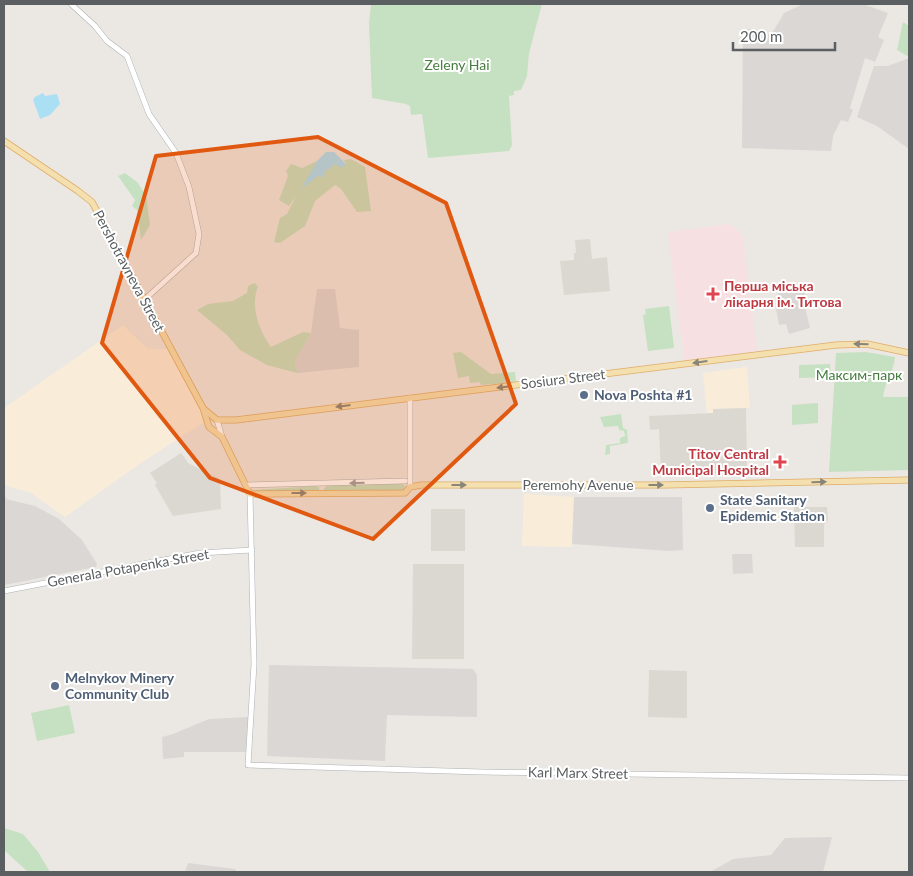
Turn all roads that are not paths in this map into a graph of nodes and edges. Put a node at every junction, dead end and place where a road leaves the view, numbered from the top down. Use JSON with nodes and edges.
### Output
{"nodes":[{"id":1,"x":71,"y":4,"type":"edge"},
{"id":2,"x":4,"y":141,"type":"edge"},
{"id":3,"x":144,"y":300,"type":"junction"},
{"id":4,"x":909,"y":353,"type":"edge"},
{"id":5,"x":410,"y":398,"type":"junction"},
{"id":6,"x":203,"y":408,"type":"junction"},
{"id":7,"x":216,"y":419,"type":"junction"},
{"id":8,"x":210,"y":425,"type":"junction"},
{"id":9,"x":218,"y":426,"type":"junction"},
{"id":10,"x":222,"y":437,"type":"junction"},
{"id":11,"x":411,"y":475,"type":"junction"},
{"id":12,"x":909,"y":480,"type":"edge"},
{"id":13,"x":406,"y":481,"type":"junction"},
{"id":14,"x":248,"y":485,"type":"junction"},
{"id":15,"x":410,"y":487,"type":"junction"},
{"id":16,"x":250,"y":494,"type":"junction"},
{"id":17,"x":252,"y":550,"type":"junction"},
{"id":18,"x":4,"y":591,"type":"edge"},
{"id":19,"x":248,"y":765,"type":"joint"},
{"id":20,"x":909,"y":778,"type":"edge"}],
"edges":[{"from":1,"to":3,"type":"street"},
{"from":2,"to":3,"type":"main road","name":"Pershotravneva Street"},
{"from":3,"to":6,"type":"main road","name":"Pershotravneva Street"},
{"from":4,"to":5,"type":"main road","name":"Sosiura Street","one_way":true},
{"from":5,"to":7,"type":"main road","name":"Sosiura Street","one_way":true},
{"from":5,"to":11,"type":"street"},
{"from":6,"to":7,"type":"main road","name":"Pershotravneva Street"},
{"from":6,"to":8,"type":"main road","name":"Pershotravneva Street"},
{"from":7,"to":8,"type":"street"},
{"from":7,"to":9,"type":"street","name":"Pershotravneva Street"},
{"from":8,"to":9,"type":"street"},
{"from":8,"to":10,"type":"main road","name":"Pershotravneva Street"},
{"from":9,"to":10,"type":"street","name":"Pershotravneva Street"},
{"from":10,"to":14,"type":"main road","name":"Pershotravneva Street"},
{"from":11,"to":13,"type":"street"},
{"from":11,"to":15,"type":"street"},
{"from":15,"to":12,"type":"main road","name":"Peremohy Avenue","one_way":true},
{"from":13,"to":14,"type":"street","one_way":true},
{"from":13,"to":15,"type":"street"},
{"from":14,"to":16,"type":"main road","name":"Pershotravneva Street"},
{"from":16,"to":15,"type":"main road","name":"Peremohy Avenue","one_way":true},
{"from":16,"to":17,"type":"street","name":"Pershotravneva Street"},
{"from":17,"to":18,"type":"street","name":"Generala Potapenka Street"},
{"from":17,"to":19,"type":"street","name":"Pershotravneva Street"},
{"from":19,"to":20,"type":"street","name":"Karl Marx Street"}]}
